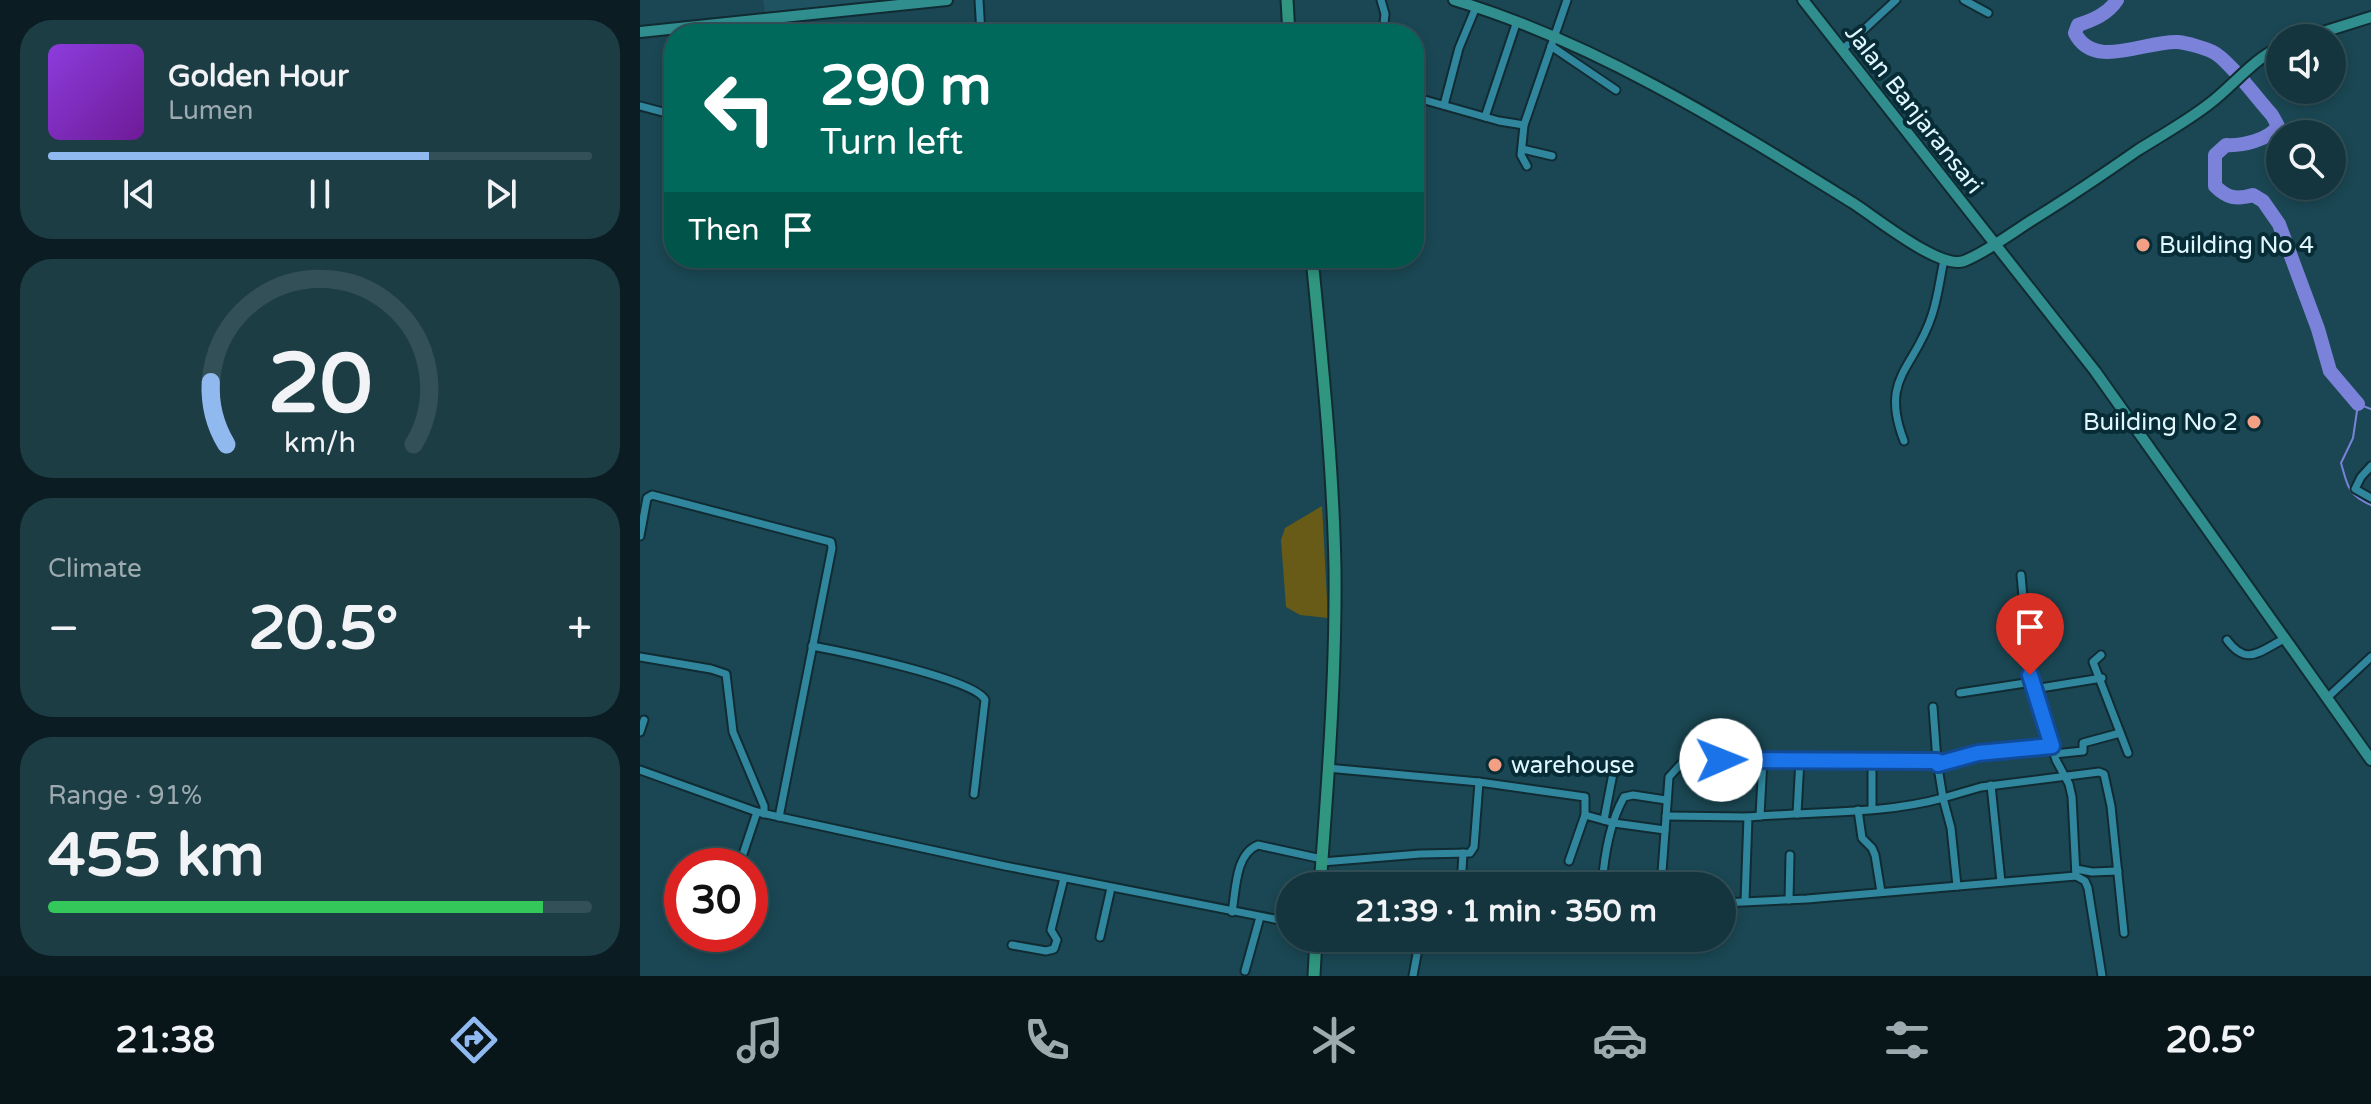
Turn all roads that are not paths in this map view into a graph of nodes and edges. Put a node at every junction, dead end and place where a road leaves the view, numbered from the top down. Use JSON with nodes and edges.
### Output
{"nodes":[{"id":1,"x":947,"y":0,"type":"edge"},
{"id":2,"x":979,"y":0,"type":"edge"},
{"id":3,"x":1287,"y":0,"type":"edge"},
{"id":4,"x":1381,"y":0,"type":"edge"},
{"id":5,"x":1393,"y":0,"type":"edge"},
{"id":6,"x":1454,"y":0,"type":"edge"},
{"id":7,"x":1567,"y":0,"type":"edge"},
{"id":8,"x":1803,"y":0,"type":"edge"},
{"id":9,"x":1896,"y":0,"type":"edge"},
{"id":10,"x":1964,"y":0,"type":"edge"},
{"id":11,"x":1476,"y":7,"type":"junction"},
{"id":12,"x":1988,"y":13,"type":"dead end"},
{"id":13,"x":1385,"y":14,"type":"junction"},
{"id":14,"x":2371,"y":17,"type":"edge"},
{"id":15,"x":1517,"y":21,"type":"junction"},
{"id":16,"x":738,"y":24,"type":"edge"},
{"id":17,"x":980,"y":24,"type":"edge"},
{"id":18,"x":1288,"y":24,"type":"edge"},
{"id":19,"x":1384,"y":24,"type":"edge"},
{"id":20,"x":2346,"y":25,"type":"edge"},
{"id":21,"x":664,"y":31,"type":"edge"},
{"id":22,"x":640,"y":32,"type":"edge"},
{"id":23,"x":1553,"y":41,"type":"junction"},
{"id":24,"x":1842,"y":50,"type":"junction"},
{"id":25,"x":2266,"y":54,"type":"edge"},
{"id":26,"x":1616,"y":90,"type":"dead end"},
{"id":27,"x":1424,"y":100,"type":"edge"},
{"id":28,"x":1444,"y":105,"type":"junction"},
{"id":29,"x":640,"y":106,"type":"edge"},
{"id":30,"x":664,"y":112,"type":"edge"},
{"id":31,"x":1485,"y":117,"type":"junction"},
{"id":32,"x":1524,"y":125,"type":"junction"},
{"id":33,"x":1522,"y":149,"type":"junction"},
{"id":34,"x":1552,"y":156,"type":"dead end"},
{"id":35,"x":1527,"y":166,"type":"dead end"},
{"id":36,"x":1994,"y":243,"type":"junction"},
{"id":37,"x":1944,"y":260,"type":"junction"},
{"id":38,"x":1313,"y":268,"type":"edge"},
{"id":39,"x":1904,"y":441,"type":"dead end"},
{"id":40,"x":2371,"y":466,"type":"edge"},
{"id":41,"x":2371,"y":498,"type":"edge"},
{"id":42,"x":640,"y":536,"type":"edge"},
{"id":43,"x":2021,"y":575,"type":"dead end"},
{"id":44,"x":2284,"y":639,"type":"junction"},
{"id":45,"x":2227,"y":640,"type":"dead end"},
{"id":46,"x":812,"y":646,"type":"junction"},
{"id":47,"x":2101,"y":655,"type":"dead end"},
{"id":48,"x":640,"y":657,"type":"edge"},
{"id":49,"x":2371,"y":657,"type":"edge"},
{"id":50,"x":2102,"y":678,"type":"junction"},
{"id":51,"x":2033,"y":685,"type":"junction"},
{"id":52,"x":1960,"y":693,"type":"dead end"},
{"id":53,"x":2328,"y":697,"type":"junction"},
{"id":54,"x":1933,"y":707,"type":"dead end"},
{"id":55,"x":644,"y":720,"type":"dead end"},
{"id":56,"x":640,"y":732,"type":"edge"},
{"id":57,"x":2120,"y":733,"type":"junction"},
{"id":58,"x":2053,"y":750,"type":"junction"},
{"id":59,"x":2128,"y":753,"type":"dead end"},
{"id":60,"x":1763,"y":759,"type":"junction"},
{"id":61,"x":1800,"y":759,"type":"junction"},
{"id":62,"x":1872,"y":760,"type":"junction"},
{"id":63,"x":2371,"y":760,"type":"edge"},
{"id":64,"x":1937,"y":762,"type":"junction"},
{"id":65,"x":1615,"y":763,"type":"dead end"},
{"id":66,"x":1327,"y":768,"type":"junction"},
{"id":67,"x":640,"y":770,"type":"edge"},
{"id":68,"x":2066,"y":777,"type":"junction"},
{"id":69,"x":1479,"y":782,"type":"junction"},
{"id":70,"x":1991,"y":785,"type":"junction"},
{"id":71,"x":974,"y":794,"type":"dead end"},
{"id":72,"x":1943,"y":798,"type":"junction"},
{"id":73,"x":1666,"y":800,"type":"junction"},
{"id":74,"x":1872,"y":808,"type":"junction"},
{"id":75,"x":1858,"y":810,"type":"junction"},
{"id":76,"x":760,"y":813,"type":"junction"},
{"id":77,"x":1797,"y":814,"type":"junction"},
{"id":78,"x":1585,"y":815,"type":"junction"},
{"id":79,"x":1666,"y":816,"type":"junction"},
{"id":80,"x":1760,"y":816,"type":"junction"},
{"id":81,"x":779,"y":817,"type":"junction"},
{"id":82,"x":1748,"y":817,"type":"junction"},
{"id":83,"x":1604,"y":820,"type":"junction"},
{"id":84,"x":1614,"y":823,"type":"junction"},
{"id":85,"x":1665,"y":830,"type":"junction"},
{"id":86,"x":746,"y":848,"type":"edge"},
{"id":87,"x":1463,"y":853,"type":"junction"},
{"id":88,"x":1790,"y":855,"type":"dead end"},
{"id":89,"x":1322,"y":860,"type":"junction"},
{"id":90,"x":1569,"y":861,"type":"dead end"},
{"id":91,"x":2118,"y":871,"type":"junction"},
{"id":92,"x":1321,"y":872,"type":"edge"},
{"id":93,"x":1462,"y":872,"type":"edge"},
{"id":94,"x":1603,"y":872,"type":"edge"},
{"id":95,"x":1662,"y":872,"type":"edge"},
{"id":96,"x":2076,"y":873,"type":"junction"},
{"id":97,"x":1064,"y":878,"type":"junction"},
{"id":98,"x":2001,"y":882,"type":"junction"},
{"id":99,"x":1957,"y":886,"type":"junction"},
{"id":100,"x":1111,"y":888,"type":"junction"},
{"id":101,"x":1881,"y":892,"type":"junction"},
{"id":102,"x":1789,"y":900,"type":"junction"},
{"id":103,"x":1745,"y":901,"type":"junction"},
{"id":104,"x":1736,"y":902,"type":"edge"},
{"id":105,"x":1232,"y":912,"type":"junction"},
{"id":106,"x":1260,"y":917,"type":"junction"},
{"id":107,"x":1276,"y":920,"type":"edge"},
{"id":108,"x":2124,"y":933,"type":"dead end"},
{"id":109,"x":1100,"y":937,"type":"dead end"},
{"id":110,"x":1012,"y":945,"type":"dead end"},
{"id":111,"x":1315,"y":952,"type":"edge"},
{"id":112,"x":1417,"y":952,"type":"edge"},
{"id":113,"x":1245,"y":971,"type":"dead end"},
{"id":114,"x":1314,"y":976,"type":"edge"},
{"id":115,"x":1413,"y":976,"type":"edge"},
{"id":116,"x":2102,"y":976,"type":"edge"}],
"edges":[{"from":1,"to":16,"type":"street"},
{"from":2,"to":17,"type":"street"},
{"from":3,"to":18,"type":"main road"},
{"from":4,"to":13,"type":"street"},
{"from":5,"to":13,"type":"street"},
{"from":6,"to":11,"type":"street"},
{"from":7,"to":23,"type":"street"},
{"from":8,"to":24,"type":"street","name":"Jalan Banjaransari"},
{"from":9,"to":24,"type":"street"},
{"from":10,"to":12,"type":"street"},
{"from":11,"to":15,"type":"street"},
{"from":11,"to":28,"type":"street"},
{"from":13,"to":19,"type":"street"},
{"from":14,"to":20,"type":"street"},
{"from":15,"to":23,"type":"street"},
{"from":15,"to":31,"type":"street"},
{"from":21,"to":22,"type":"street"},
{"from":23,"to":26,"type":"street"},
{"from":23,"to":32,"type":"street"},
{"from":23,"to":37,"type":"street"},
{"from":24,"to":36,"type":"street","name":"Jalan Banjaransari"},
{"from":25,"to":36,"type":"street"},
{"from":27,"to":28,"type":"street"},
{"from":28,"to":31,"type":"street"},
{"from":29,"to":30,"type":"street"},
{"from":31,"to":32,"type":"street"},
{"from":32,"to":33,"type":"street"},
{"from":33,"to":34,"type":"street"},
{"from":33,"to":35,"type":"street"},
{"from":36,"to":37,"type":"street"},
{"from":36,"to":44,"type":"street","name":"Jalan Banjaransari"},
{"from":37,"to":39,"type":"street"},
{"from":38,"to":66,"type":"main road"},
{"from":40,"to":41,"type":"street"},
{"from":42,"to":46,"type":"street"},
{"from":43,"to":51,"type":"street"},
{"from":44,"to":45,"type":"street"},
{"from":44,"to":53,"type":"street","name":"Jalan Banjaransari"},
{"from":46,"to":71,"type":"street"},
{"from":46,"to":81,"type":"street"},
{"from":47,"to":50,"type":"street"},
{"from":48,"to":76,"type":"street"},
{"from":49,"to":53,"type":"street"},
{"from":50,"to":51,"type":"street"},
{"from":50,"to":57,"type":"street"},
{"from":51,"to":52,"type":"street"},
{"from":51,"to":58,"type":"street"},
{"from":53,"to":63,"type":"street","name":"Jalan Banjaransari"},
{"from":54,"to":64,"type":"street"},
{"from":55,"to":56,"type":"street"},
{"from":57,"to":58,"type":"street"},
{"from":57,"to":59,"type":"street"},
{"from":58,"to":64,"type":"street"},
{"from":58,"to":68,"type":"street"},
{"from":60,"to":61,"type":"street"},
{"from":60,"to":73,"type":"street"},
{"from":60,"to":80,"type":"street"},
{"from":61,"to":62,"type":"street"},
{"from":61,"to":77,"type":"street"},
{"from":62,"to":64,"type":"street"},
{"from":62,"to":74,"type":"street"},
{"from":64,"to":72,"type":"street"},
{"from":65,"to":83,"type":"street"},
{"from":66,"to":69,"type":"street"},
{"from":66,"to":89,"type":"main road"},
{"from":67,"to":76,"type":"street"},
{"from":68,"to":70,"type":"street"},
{"from":68,"to":91,"type":"street"},
{"from":68,"to":96,"type":"street"},
{"from":69,"to":78,"type":"street"},
{"from":69,"to":87,"type":"street"},
{"from":70,"to":72,"type":"street"},
{"from":70,"to":98,"type":"street"},
{"from":72,"to":74,"type":"street"},
{"from":72,"to":99,"type":"street"},
{"from":73,"to":79,"type":"street"},
{"from":73,"to":84,"type":"street"},
{"from":74,"to":75,"type":"street"},
{"from":75,"to":77,"type":"street"},
{"from":75,"to":101,"type":"street"},
{"from":76,"to":81,"type":"street"},
{"from":76,"to":86,"type":"street"},
{"from":77,"to":80,"type":"street"},
{"from":78,"to":83,"type":"street"},
{"from":78,"to":90,"type":"street"},
{"from":79,"to":82,"type":"street"},
{"from":79,"to":85,"type":"street"},
{"from":80,"to":82,"type":"street"},
{"from":81,"to":97,"type":"street"},
{"from":82,"to":103,"type":"street"},
{"from":83,"to":84,"type":"street"},
{"from":84,"to":85,"type":"street"},
{"from":84,"to":94,"type":"street"},
{"from":85,"to":95,"type":"street"},
{"from":87,"to":89,"type":"street"},
{"from":87,"to":93,"type":"street"},
{"from":88,"to":102,"type":"street"},
{"from":89,"to":92,"type":"main road"},
{"from":89,"to":105,"type":"street"},
{"from":91,"to":96,"type":"street"},
{"from":91,"to":108,"type":"street"},
{"from":96,"to":98,"type":"street"},
{"from":96,"to":116,"type":"street"},
{"from":97,"to":100,"type":"street"},
{"from":97,"to":110,"type":"street"},
{"from":98,"to":99,"type":"street"},
{"from":99,"to":101,"type":"street"},
{"from":100,"to":105,"type":"street"},
{"from":100,"to":109,"type":"street"},
{"from":101,"to":102,"type":"street"},
{"from":102,"to":103,"type":"street"},
{"from":103,"to":104,"type":"street"},
{"from":105,"to":106,"type":"street"},
{"from":106,"to":107,"type":"street"},
{"from":106,"to":113,"type":"street"},
{"from":111,"to":114,"type":"main road"},
{"from":112,"to":115,"type":"street"}]}
